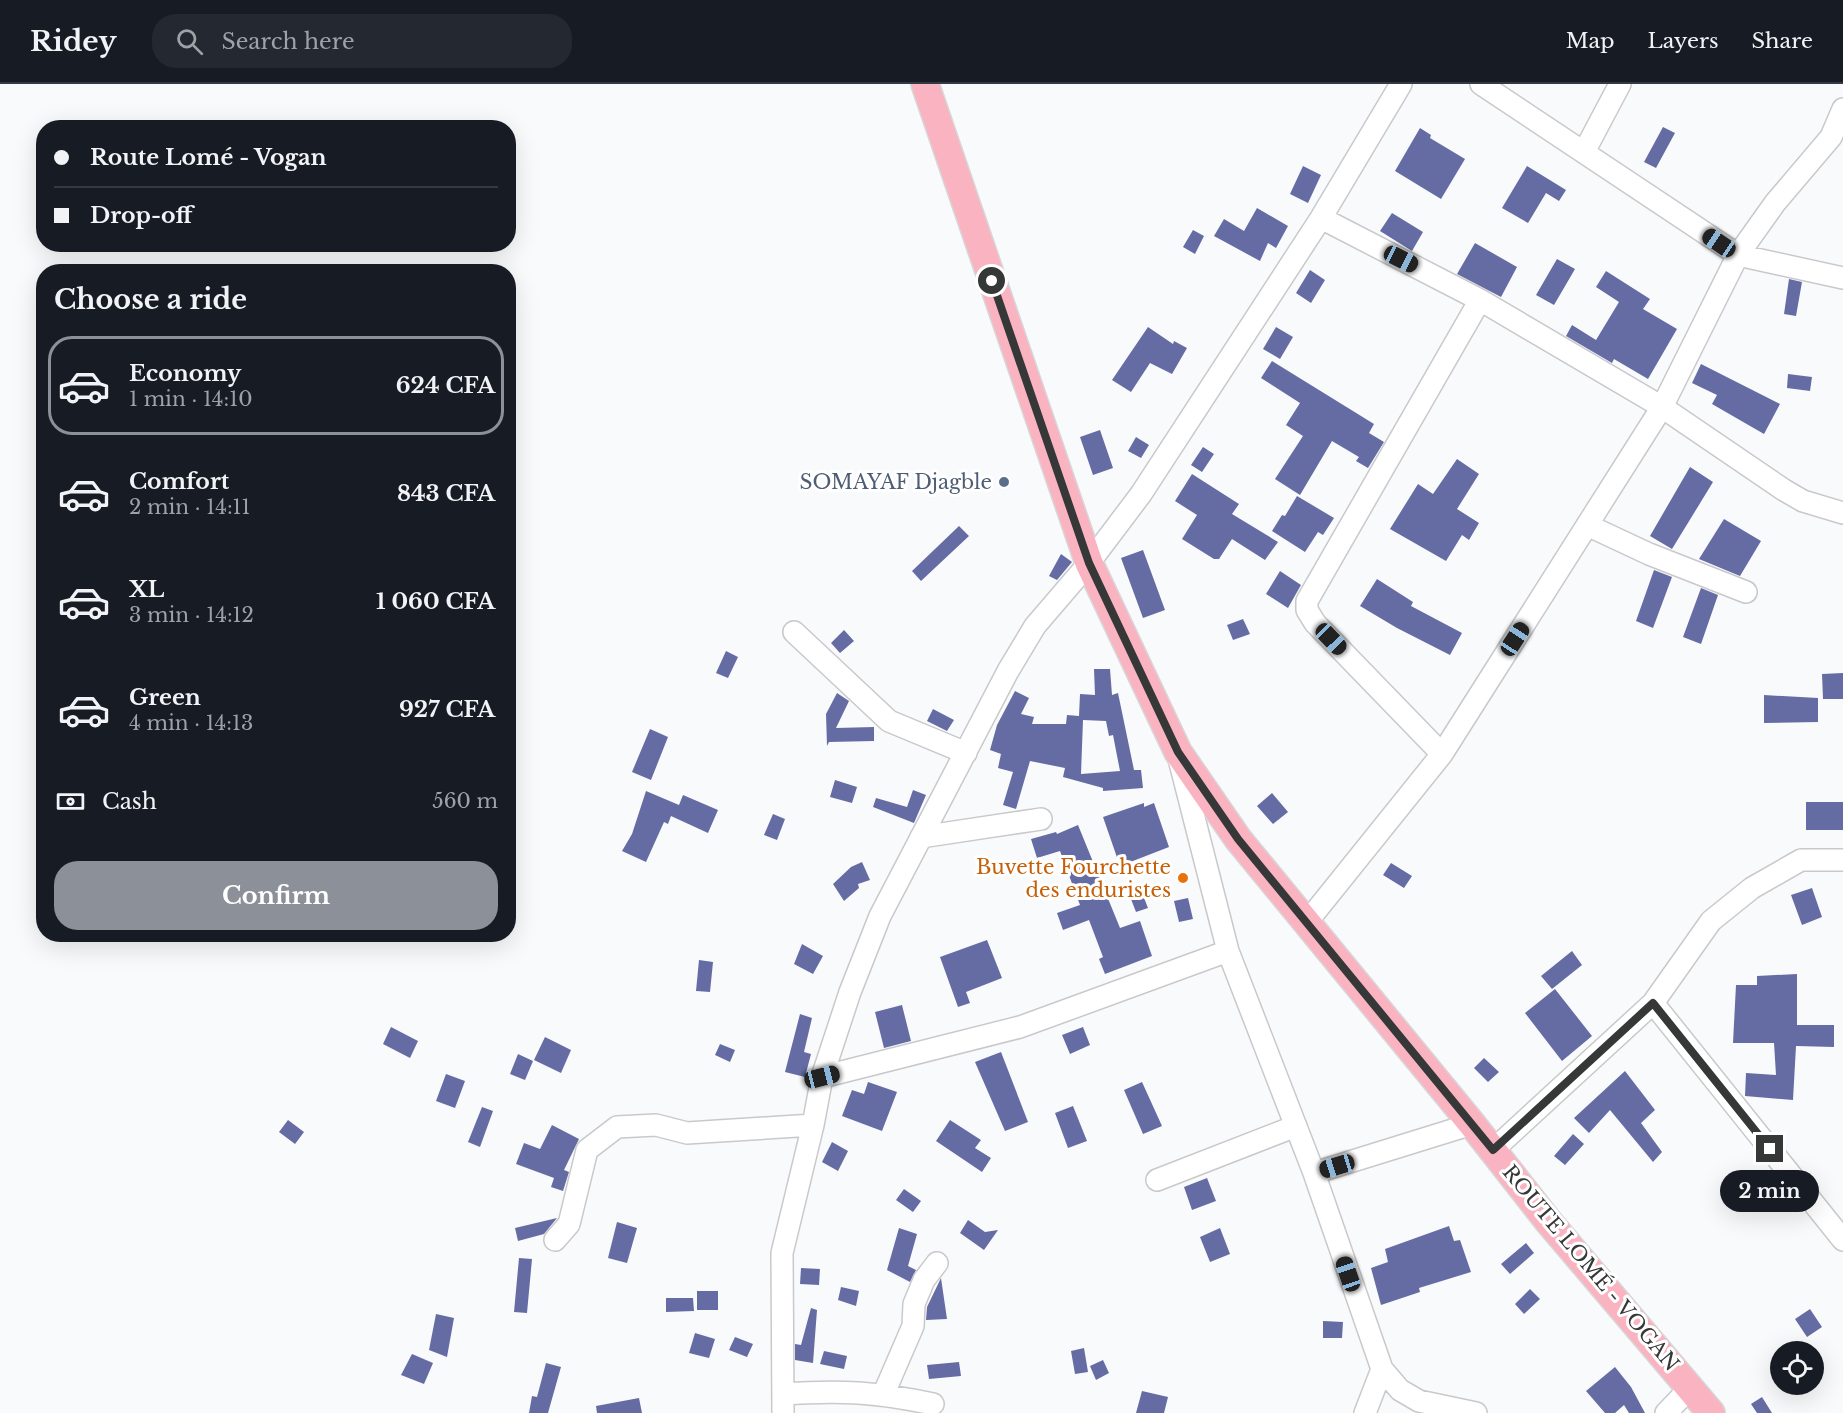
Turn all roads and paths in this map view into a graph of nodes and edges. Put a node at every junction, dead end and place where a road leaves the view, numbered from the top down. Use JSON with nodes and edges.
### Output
{"nodes":[{"id":1,"x":925,"y":84,"type":"edge"},
{"id":2,"x":1401,"y":84,"type":"edge"},
{"id":3,"x":1481,"y":84,"type":"edge"},
{"id":4,"x":1620,"y":84,"type":"edge"},
{"id":5,"x":1843,"y":109,"type":"edge"},
{"id":6,"x":1584,"y":152,"type":"junction"},
{"id":7,"x":1321,"y":218,"type":"junction"},
{"id":8,"x":1738,"y":255,"type":"junction"},
{"id":9,"x":1843,"y":278,"type":"edge"},
{"id":10,"x":1480,"y":300,"type":"junction"},
{"id":11,"x":1662,"y":407,"type":"junction"},
{"id":12,"x":1843,"y":513,"type":"edge"},
{"id":13,"x":1587,"y":525,"type":"junction"},
{"id":14,"x":1089,"y":563,"type":"junction"},
{"id":15,"x":1746,"y":592,"type":"dead end"},
{"id":16,"x":794,"y":632,"type":"dead end"},
{"id":17,"x":1178,"y":752,"type":"junction"},
{"id":18,"x":966,"y":753,"type":"junction"},
{"id":19,"x":1442,"y":754,"type":"junction"},
{"id":20,"x":1041,"y":819,"type":"dead end"},
{"id":21,"x":921,"y":837,"type":"junction"},
{"id":22,"x":1843,"y":860,"type":"edge"},
{"id":23,"x":1307,"y":922,"type":"junction"},
{"id":24,"x":1228,"y":951,"type":"junction"},
{"id":25,"x":1653,"y":1003,"type":"junction"},
{"id":26,"x":822,"y":1077,"type":"junction"},
{"id":27,"x":1472,"y":1124,"type":"junction"},
{"id":28,"x":813,"y":1125,"type":"junction"},
{"id":29,"x":1296,"y":1126,"type":"junction"},
{"id":30,"x":1493,"y":1150,"type":"junction"},
{"id":31,"x":1314,"y":1173,"type":"junction"},
{"id":32,"x":1157,"y":1180,"type":"dead end"},
{"id":33,"x":555,"y":1240,"type":"dead end"},
{"id":34,"x":1843,"y":1240,"type":"edge"},
{"id":35,"x":937,"y":1263,"type":"dead end"},
{"id":36,"x":1382,"y":1369,"type":"junction"},
{"id":37,"x":1690,"y":1388,"type":"junction"},
{"id":38,"x":884,"y":1393,"type":"junction"},
{"id":39,"x":783,"y":1404,"type":"edge"},
{"id":40,"x":933,"y":1404,"type":"dead end"},
{"id":41,"x":1365,"y":1413,"type":"edge"},
{"id":42,"x":1476,"y":1413,"type":"edge"},
{"id":43,"x":1666,"y":1413,"type":"edge"},
{"id":44,"x":1711,"y":1413,"type":"edge"}],
"edges":[{"from":1,"to":14,"type":"main road","name":"ROUTE LOMÉ - VOGAN"},
{"from":2,"to":7,"type":"street"},
{"from":3,"to":6,"type":"street"},
{"from":4,"to":6,"type":"street"},
{"from":5,"to":8,"type":"street"},
{"from":6,"to":8,"type":"street"},
{"from":7,"to":10,"type":"street"},
{"from":7,"to":14,"type":"street"},
{"from":8,"to":9,"type":"street"},
{"from":8,"to":11,"type":"street"},
{"from":10,"to":11,"type":"street"},
{"from":10,"to":19,"type":"street"},
{"from":11,"to":12,"type":"street"},
{"from":11,"to":13,"type":"street"},
{"from":13,"to":15,"type":"street"},
{"from":13,"to":19,"type":"street"},
{"from":14,"to":17,"type":"main road","name":"ROUTE LOMÉ - VOGAN"},
{"from":14,"to":18,"type":"street"},
{"from":16,"to":18,"type":"street"},
{"from":17,"to":23,"type":"main road","name":"ROUTE LOMÉ - VOGAN"},
{"from":17,"to":24,"type":"street"},
{"from":18,"to":21,"type":"street"},
{"from":19,"to":23,"type":"street"},
{"from":20,"to":21,"type":"street"},
{"from":21,"to":26,"type":"street"},
{"from":22,"to":25,"type":"street"},
{"from":23,"to":27,"type":"main road","name":"ROUTE LOMÉ - VOGAN"},
{"from":24,"to":26,"type":"street"},
{"from":24,"to":29,"type":"street"},
{"from":25,"to":30,"type":"street"},
{"from":25,"to":34,"type":"street"},
{"from":26,"to":28,"type":"street"},
{"from":27,"to":30,"type":"main road","name":"ROUTE LOMÉ - VOGAN"},
{"from":27,"to":31,"type":"street"},
{"from":28,"to":33,"type":"street"},
{"from":28,"to":39,"type":"street"},
{"from":29,"to":31,"type":"street"},
{"from":29,"to":32,"type":"street"},
{"from":30,"to":37,"type":"main road","name":"ROUTE LOMÉ - VOGAN"},
{"from":31,"to":36,"type":"street"},
{"from":35,"to":38,"type":"street"},
{"from":36,"to":41,"type":"street"},
{"from":36,"to":42,"type":"street"},
{"from":37,"to":43,"type":"street"},
{"from":37,"to":44,"type":"main road","name":"ROUTE LOMÉ - VOGAN"},
{"from":38,"to":39,"type":"street"},
{"from":38,"to":40,"type":"street"}]}
